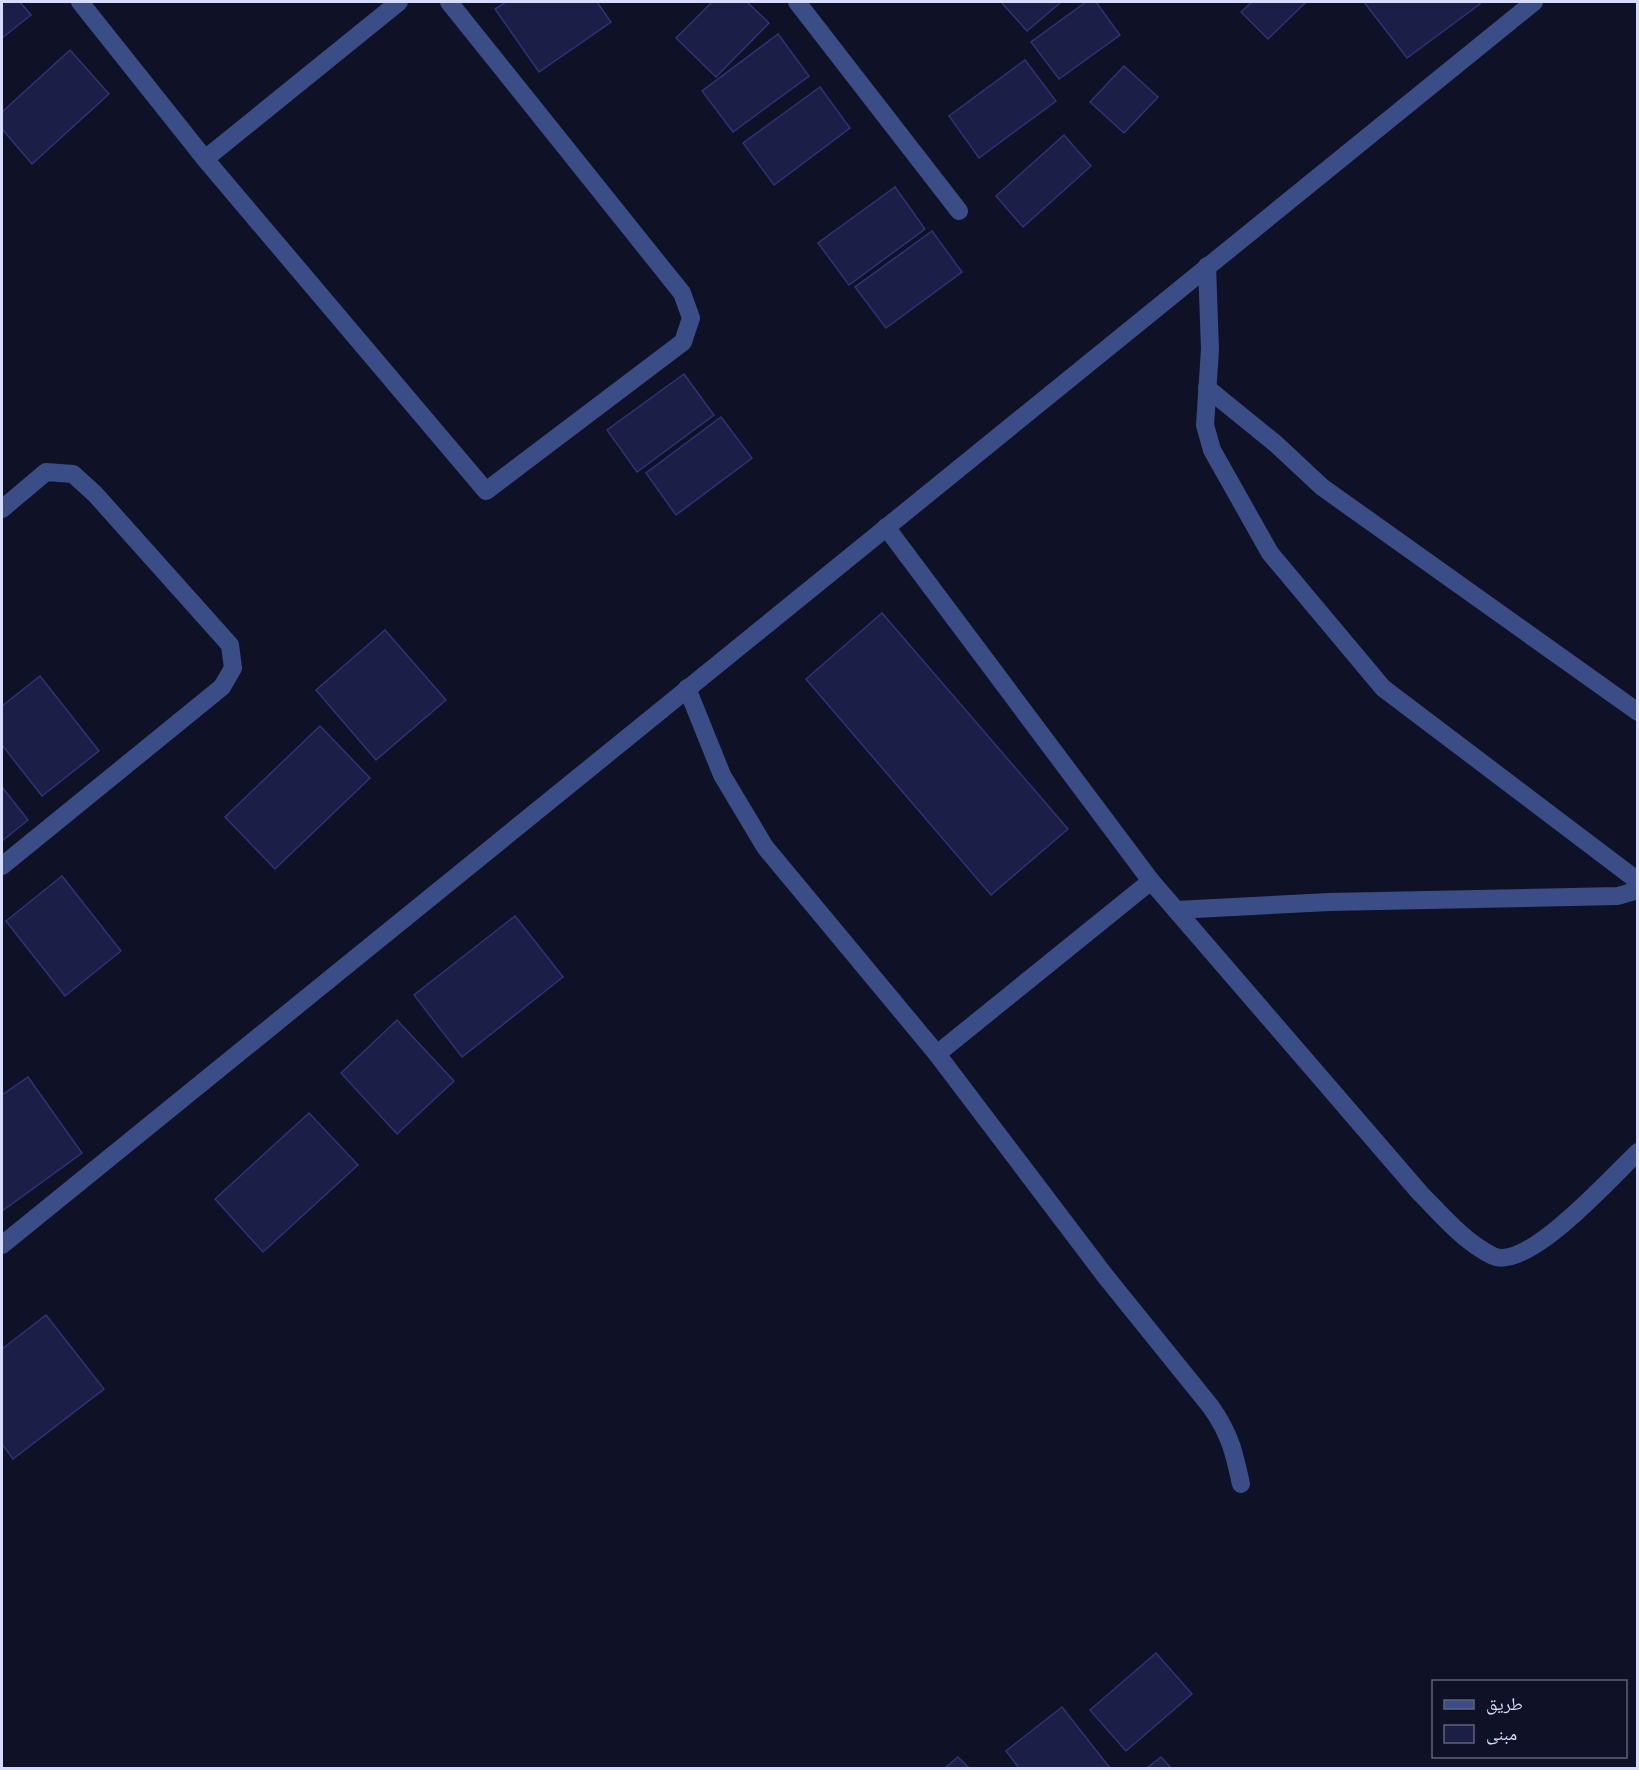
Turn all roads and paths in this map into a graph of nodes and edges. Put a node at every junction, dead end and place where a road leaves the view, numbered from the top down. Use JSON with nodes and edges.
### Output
{"nodes":[{"id":1,"x":80,"y":2,"type":"edge"},
{"id":2,"x":399,"y":2,"type":"edge"},
{"id":3,"x":449,"y":2,"type":"edge"},
{"id":4,"x":797,"y":2,"type":"edge"},
{"id":5,"x":1534,"y":2,"type":"edge"},
{"id":6,"x":205,"y":159,"type":"junction"},
{"id":7,"x":959,"y":211,"type":"dead end"},
{"id":8,"x":1206,"y":266,"type":"junction"},
{"id":9,"x":1207,"y":388,"type":"junction"},
{"id":10,"x":2,"y":509,"type":"edge"},
{"id":11,"x":886,"y":527,"type":"junction"},
{"id":12,"x":687,"y":688,"type":"junction"},
{"id":13,"x":1638,"y":712,"type":"edge"},
{"id":14,"x":2,"y":866,"type":"edge"},
{"id":15,"x":1638,"y":881,"type":"edge"},
{"id":16,"x":1151,"y":882,"type":"junction"},
{"id":17,"x":1638,"y":890,"type":"edge"},
{"id":18,"x":1176,"y":910,"type":"junction"},
{"id":19,"x":937,"y":1054,"type":"junction"},
{"id":20,"x":1638,"y":1152,"type":"edge"},
{"id":21,"x":2,"y":1245,"type":"edge"},
{"id":22,"x":1240,"y":1484,"type":"dead end"}],
"edges":[{"from":1,"to":6,"type":"street"},
{"from":2,"to":6,"type":"street"},
{"from":3,"to":6,"type":"street"},
{"from":4,"to":7,"type":"street"},
{"from":5,"to":8,"type":"street"},
{"from":8,"to":9,"type":"street"},
{"from":8,"to":11,"type":"street"},
{"from":9,"to":13,"type":"street"},
{"from":9,"to":15,"type":"street"},
{"from":10,"to":14,"type":"street"},
{"from":11,"to":12,"type":"street"},
{"from":11,"to":16,"type":"street"},
{"from":12,"to":19,"type":"street"},
{"from":12,"to":21,"type":"street"},
{"from":16,"to":18,"type":"street"},
{"from":16,"to":19,"type":"street"},
{"from":17,"to":18,"type":"street"},
{"from":18,"to":20,"type":"street"},
{"from":19,"to":22,"type":"street"}]}
